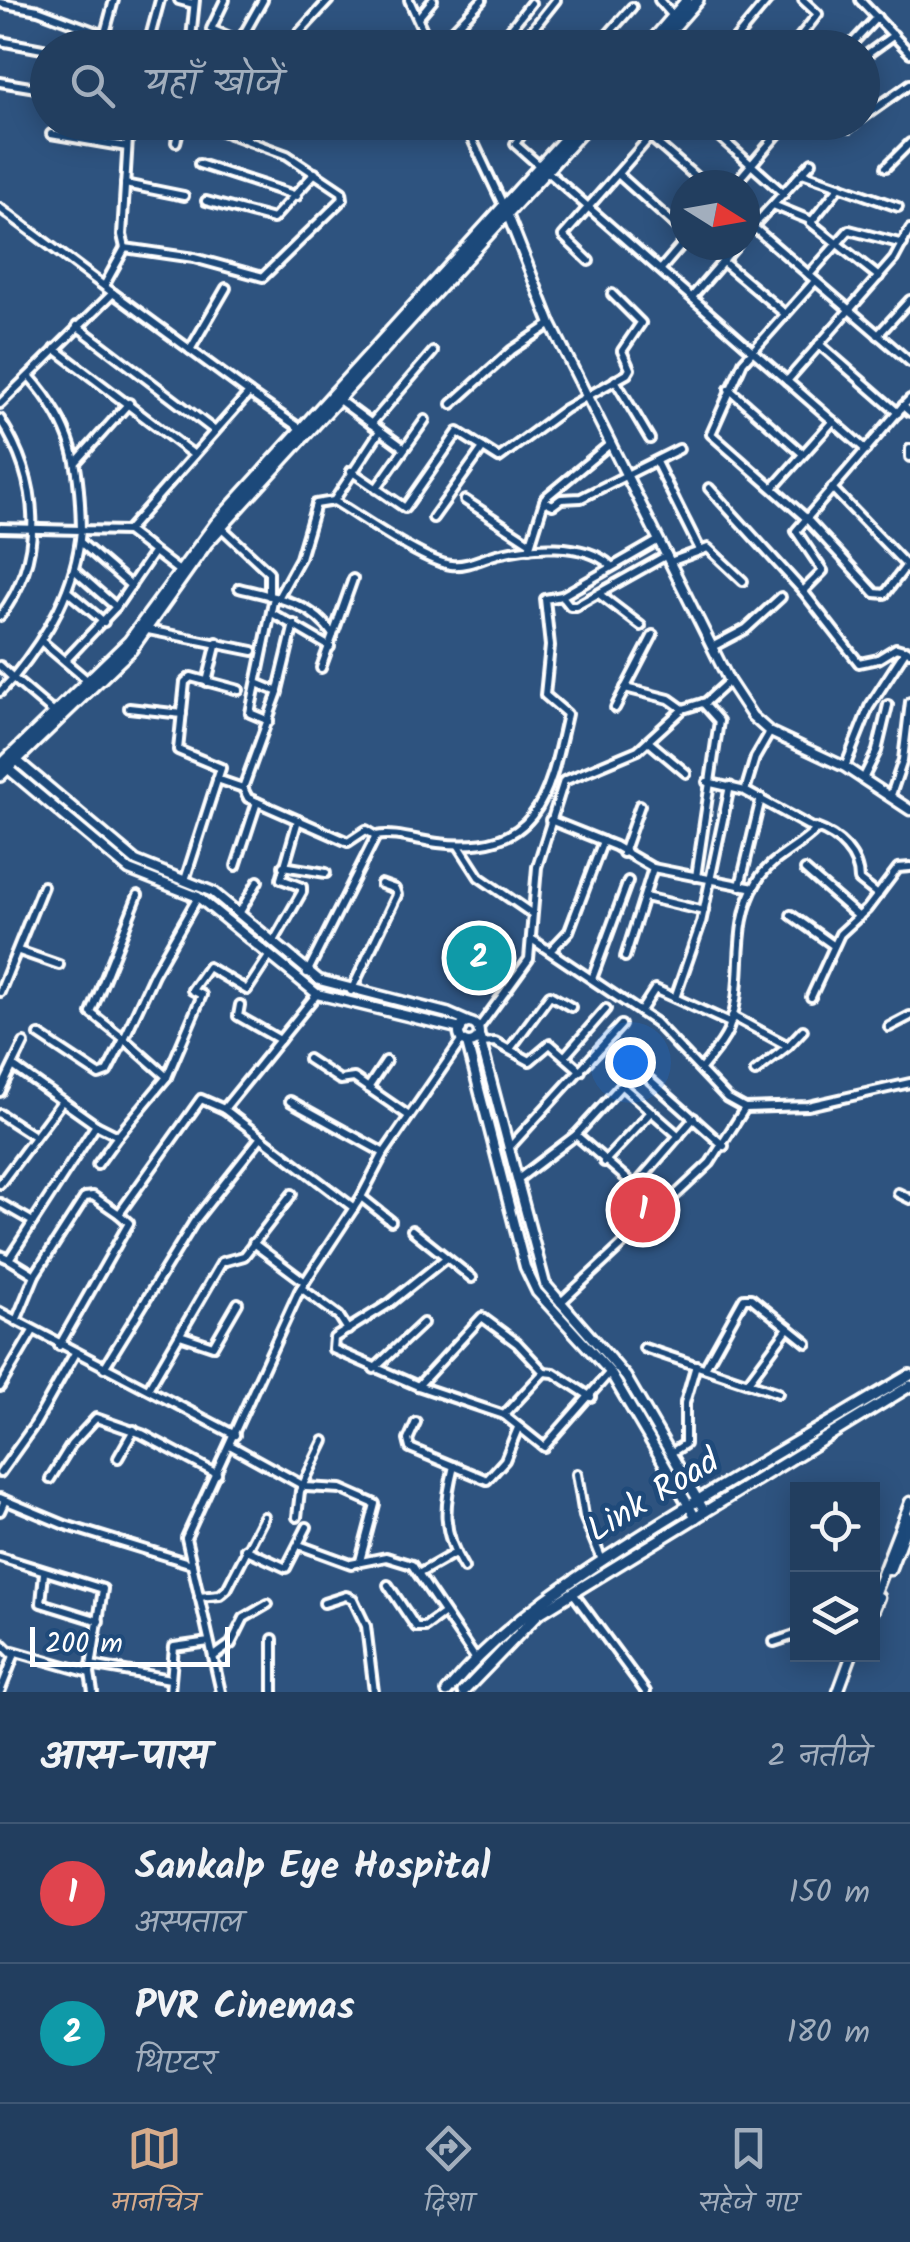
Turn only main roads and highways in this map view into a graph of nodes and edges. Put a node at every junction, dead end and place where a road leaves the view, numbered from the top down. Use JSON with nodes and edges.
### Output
{"nodes":[{"id":1,"x":688,"y":0,"type":"edge"},
{"id":2,"x":698,"y":0,"type":"edge"},
{"id":3,"x":661,"y":30,"type":"edge"},
{"id":4,"x":672,"y":30,"type":"edge"},
{"id":5,"x":566,"y":140,"type":"edge"},
{"id":6,"x":573,"y":140,"type":"edge"},
{"id":7,"x":544,"y":169,"type":"junction"},
{"id":8,"x":507,"y":212,"type":"junction"},
{"id":9,"x":15,"y":759,"type":"junction"},
{"id":10,"x":3,"y":769,"type":"edge"},
{"id":11,"x":910,"y":1374,"type":"edge"},
{"id":12,"x":910,"y":1386,"type":"edge"},
{"id":13,"x":469,"y":1690,"type":"edge"},
{"id":14,"x":447,"y":1692,"type":"edge"}],
"edges":[{"from":1,"to":3,"type":"main road"},
{"from":2,"to":4,"type":"main road"},
{"from":5,"to":7,"type":"main road"},
{"from":6,"to":7,"type":"main road"},
{"from":7,"to":8,"type":"main road"},
{"from":8,"to":9,"type":"main road"},
{"from":8,"to":9,"type":"main road"},
{"from":9,"to":10,"type":"main road"},
{"from":11,"to":14,"type":"main road","name":"Link Road"},
{"from":12,"to":13,"type":"main road","name":"Link Road"}]}
